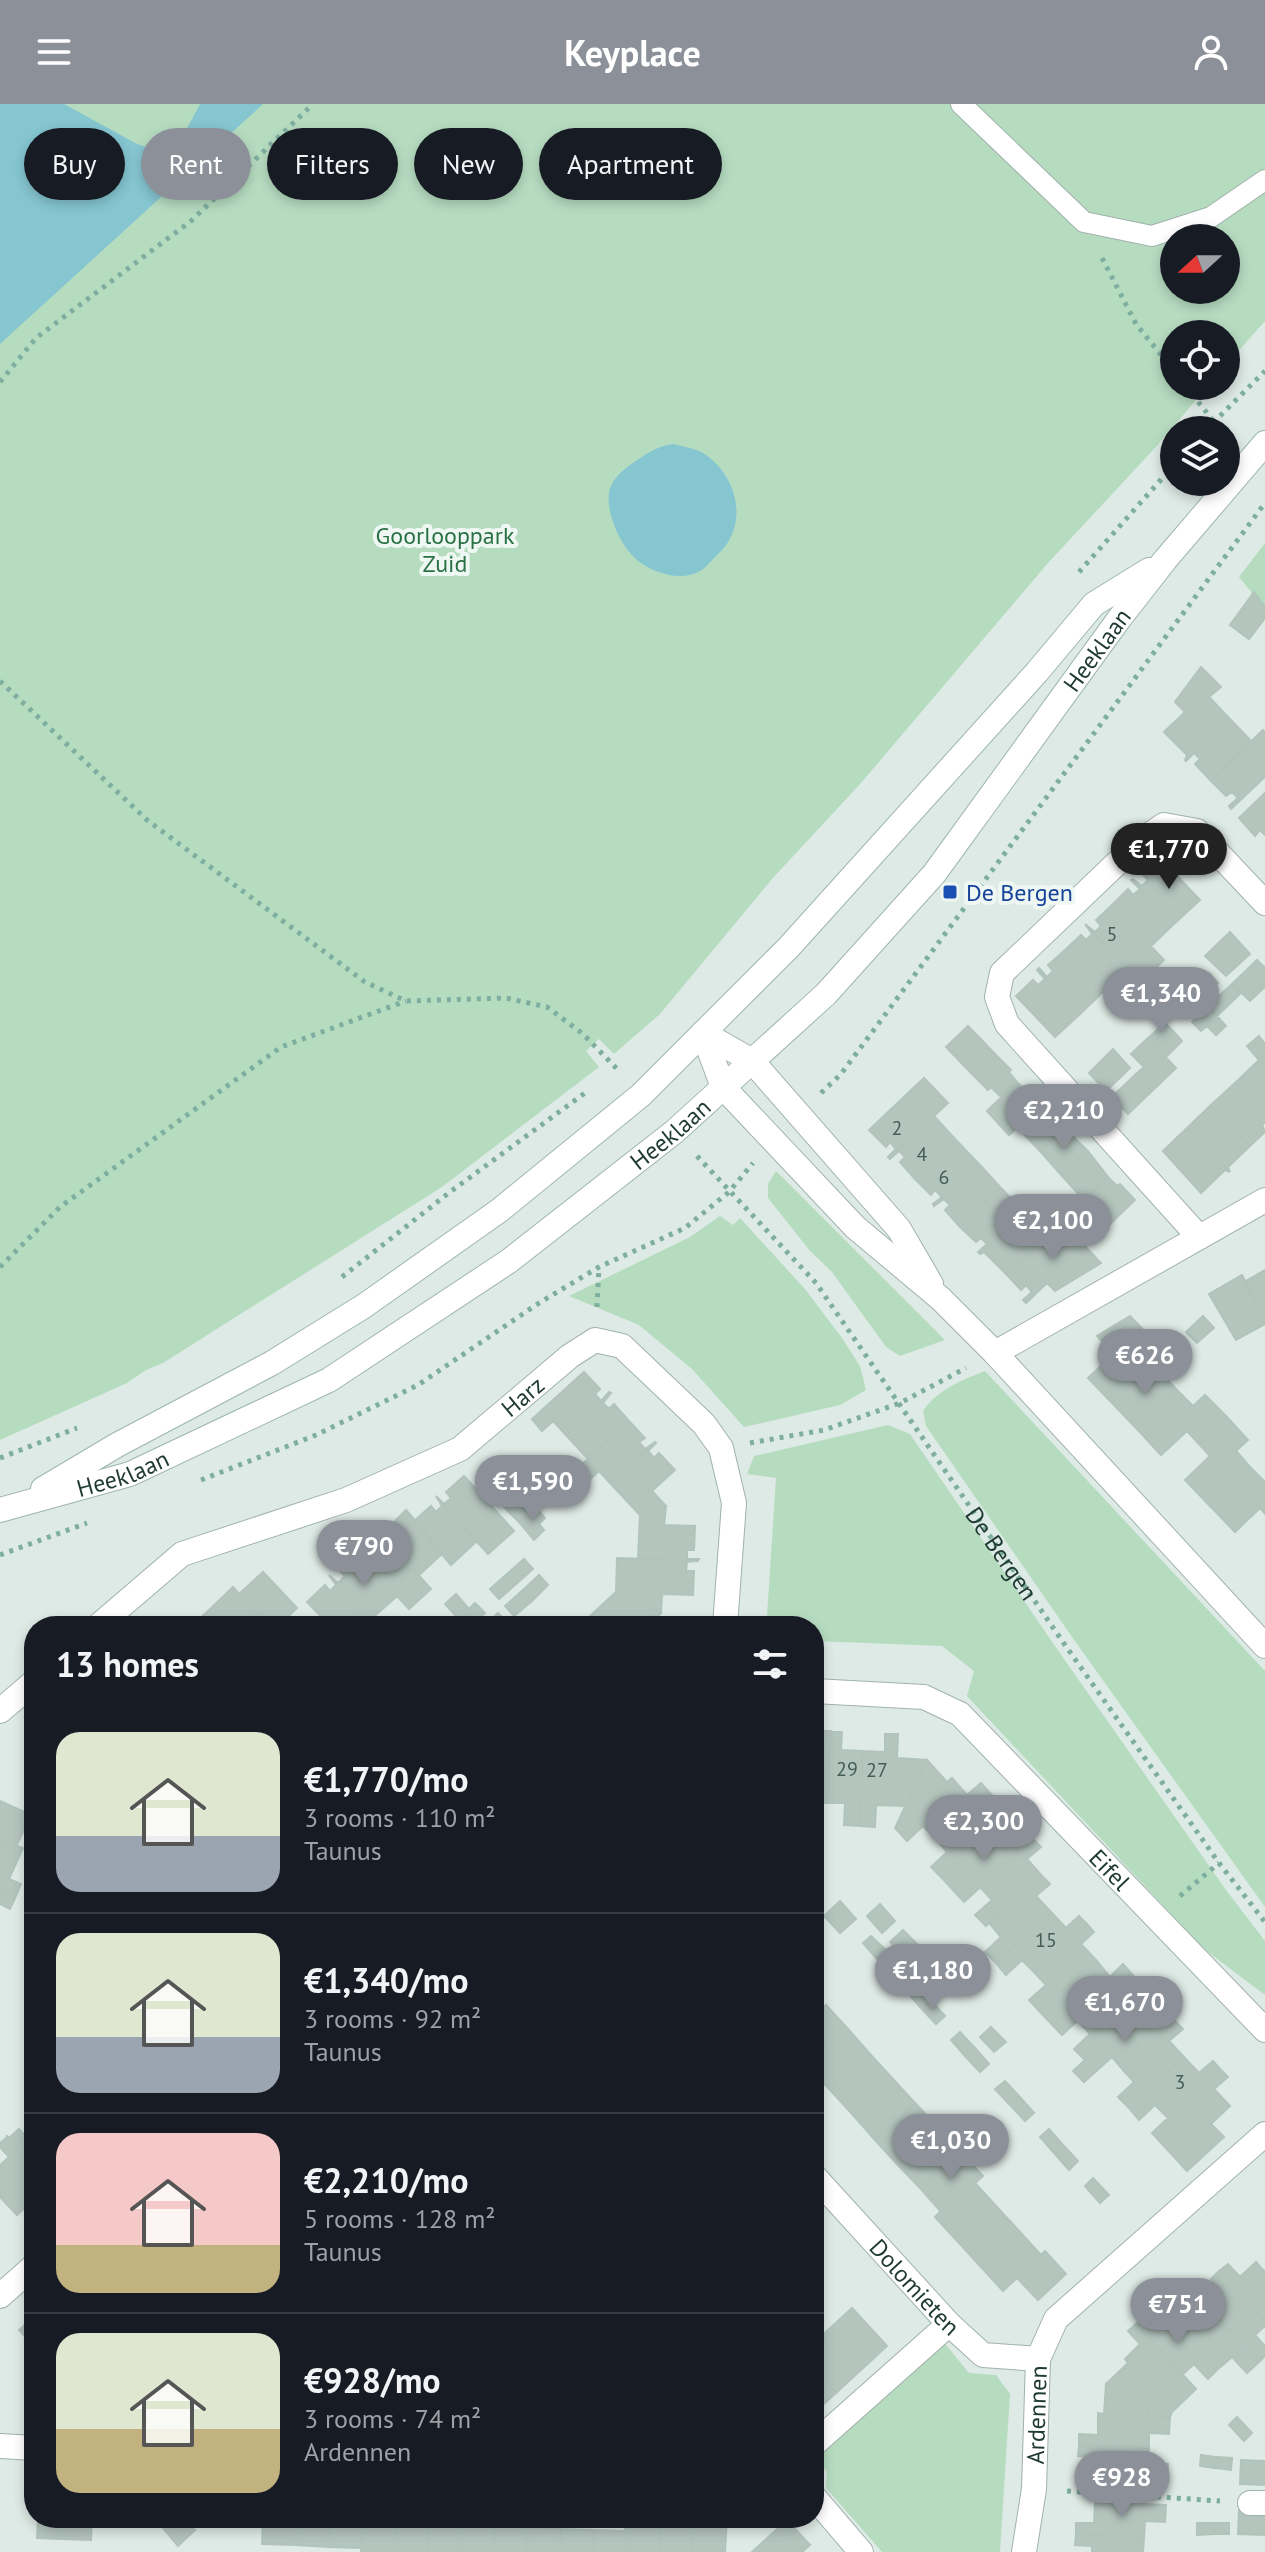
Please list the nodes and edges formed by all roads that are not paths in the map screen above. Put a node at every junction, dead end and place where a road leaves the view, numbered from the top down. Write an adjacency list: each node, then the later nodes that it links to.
1 (961, 104): 2 (lane)
2 (1265, 180)
3 (1265, 443): 4 (street, Heeklaan)
4 (1165, 560): 6 (street, Heeklaan); 7 (street, Heeklaan)
5 (1265, 903): 10 (street)
6 (703, 1033): 7 (street); 8 (street); 13 (street, Heeklaan)
7 (752, 1061): 8 (street, Heeklaan); 11 (street)
8 (723, 1087): 11 (street); 13 (street, Heeklaan)
9 (1265, 1200): 10 (street)
10 (1199, 1237): 12 (street)
11 (941, 1299): 12 (street)
12 (995, 1353): 16 (street)
13 (8, 1507)
14 (110, 1616): 15 (street, Harz)
15 (726, 1616)
16 (1265, 1646)
17 (24, 1691): 19 (street)
18 (824, 1692): 20 (street, Eifel)
19 (0, 1711)
20 (1265, 2030)
21 (1265, 2134): 26 (street, Ardennen)
22 (824, 2187): 25 (street, Dolomieten)
23 (24, 2275): 24 (street)
24 (0, 2296)
25 (949, 2324): 26 (street, Dolomieten); 27 (street)
26 (1038, 2359): 32 (street, Ardennen)
27 (824, 2435)
28 (0, 2446): 29 (street)
29 (24, 2447)
30 (824, 2509): 31 (street)
31 (861, 2552)
32 (1024, 2552)

